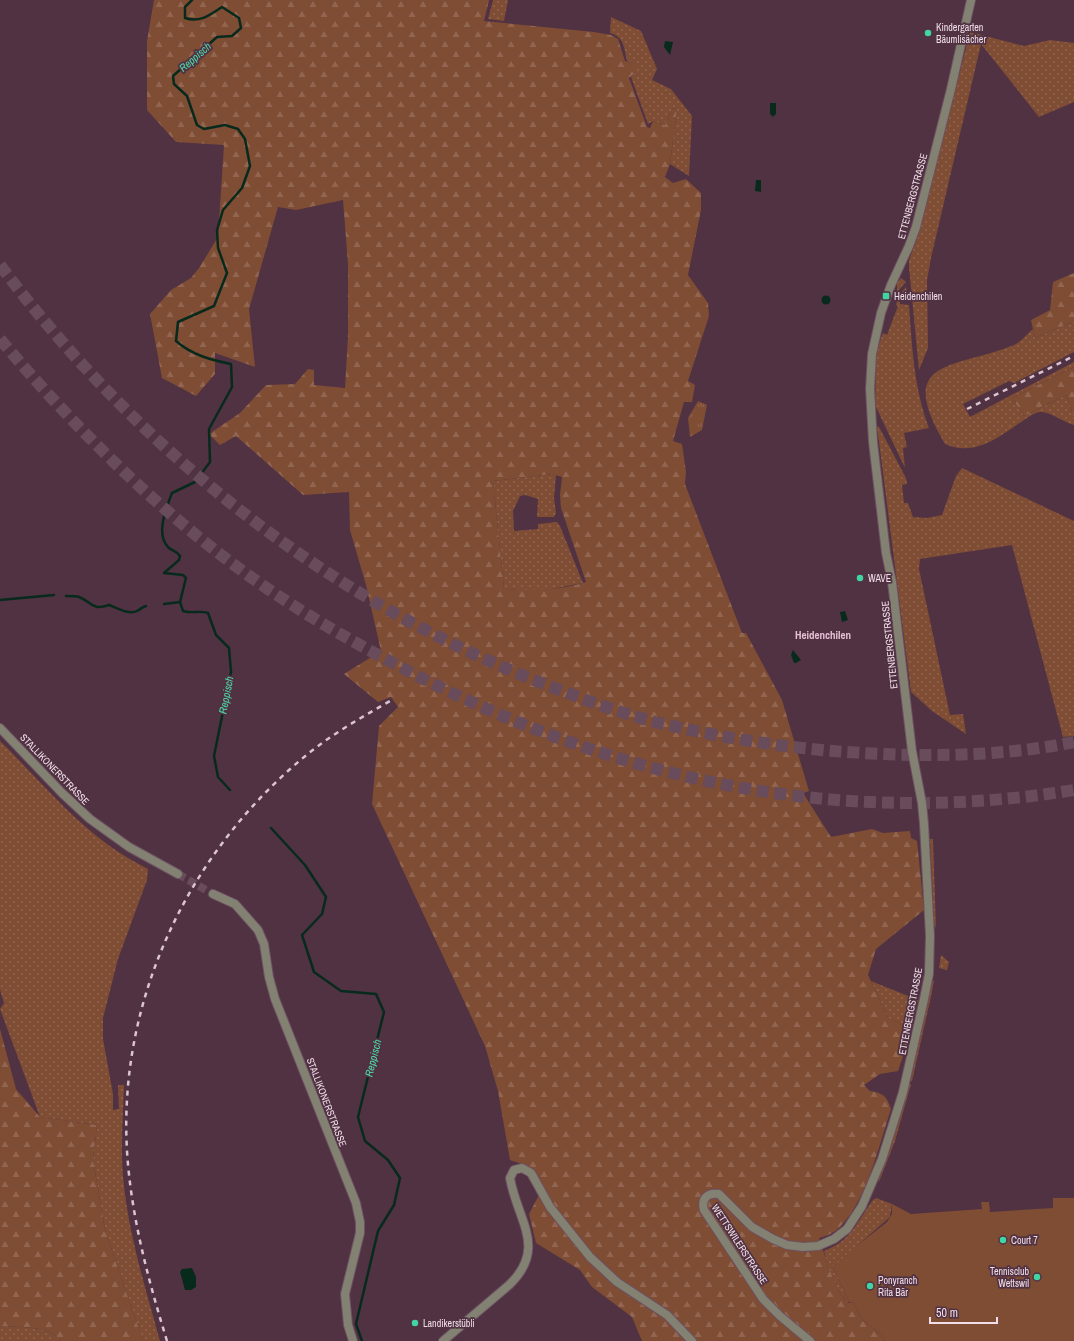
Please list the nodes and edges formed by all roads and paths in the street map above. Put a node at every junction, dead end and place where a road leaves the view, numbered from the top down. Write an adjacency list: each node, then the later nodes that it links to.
1 (971, 0): 5 (street, ETTENBERGSTRASSE)
2 (0, 728): 3 (street, STALLIKONERSTRASSE)
3 (178, 874)
4 (213, 894): 6 (street, STALLIKONERSTRASSE)
5 (818, 1246): 9 (street, WETTSWILERSTRASSE)
6 (353, 1341)
7 (443, 1341): 8 (street)
8 (692, 1341)
9 (810, 1341)

